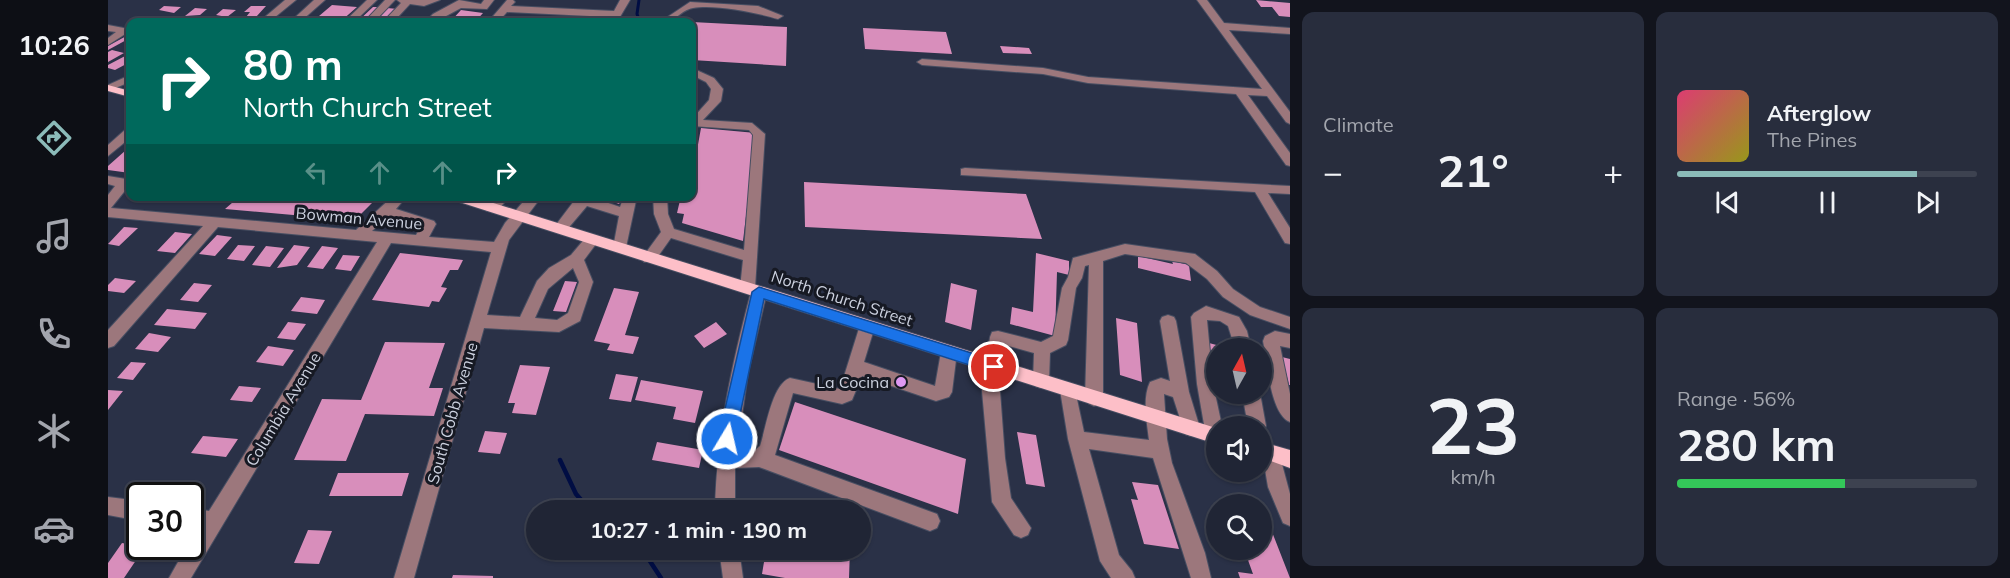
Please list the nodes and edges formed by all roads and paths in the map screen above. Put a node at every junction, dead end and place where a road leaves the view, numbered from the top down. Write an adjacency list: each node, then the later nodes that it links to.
1 (291, 0): 14 (street)
2 (320, 0): 15 (street)
3 (372, 0): 16 (street)
4 (390, 0): 17 (street)
5 (404, 0): 11 (street); 18 (street)
6 (435, 0): 11 (street)
7 (489, 0): 10 (street)
8 (625, 0): 23 (street)
9 (1202, 0): 25 (street)
10 (462, 2): 20 (street)
11 (424, 3): 19 (street)
12 (508, 4): 21 (street); 22 (street)
13 (778, 16): 24 (street)
14 (269, 18)
15 (300, 18)
16 (353, 18)
17 (373, 18)
18 (392, 18)
19 (432, 18)
20 (435, 18)
21 (496, 18)
22 (600, 18): 23 (street)
23 (614, 18)
24 (671, 18)
25 (1221, 26): 27 (street); 37 (street)
26 (108, 27): 30 (street)
27 (1275, 30): 28 (street); 29 (street)
28 (1290, 31)
29 (1290, 36)
30 (108, 42)
31 (922, 62): 35 (street)
32 (696, 73): 38 (street)
33 (126, 80): 34 (street)
34 (109, 88): 36 (main road)
35 (1240, 91): 37 (street); 41 (street)
36 (126, 93)
37 (1270, 93): 39 (street)
38 (696, 120)
39 (1290, 120)
40 (696, 122): 70 (street)
41 (1290, 162)
42 (965, 172): 44 (street)
43 (108, 180): 54 (street)
44 (1259, 189): 45 (street); 65 (street)
45 (1290, 190)
46 (396, 201): 57 (street)
47 (470, 201): 55 (main road, North Church Street)
48 (499, 201): 55 (street)
49 (531, 201): 59 (street, South Cobb Avenue)
50 (578, 201): 61 (street)
51 (585, 201): 56 (street)
52 (629, 201): 56 (street)
53 (660, 201): 62 (street)
54 (108, 204)
55 (492, 208): 59 (main road, North Church Street)
56 (625, 210): 69 (street)
57 (386, 211): 63 (street); 67 (street)
58 (108, 212): 60 (street, Bowman Avenue)
59 (517, 216): 61 (main road, North Church Street); 68 (street, South Cobb Avenue)
60 (214, 222): 63 (street, Bowman Avenue); 81 (street)
61 (560, 229): 66 (main road, North Church Street)
62 (668, 232): 70 (street); 71 (street)
63 (358, 237): 64 (street, Bowman Avenue)
64 (386, 239): 67 (street, Bowman Avenue); 109 (street, Columbia Avenue)
65 (1290, 239)
66 (592, 240): 69 (main road, North Church Street); 73 (street)
67 (419, 242): 68 (street, Bowman Avenue)
68 (499, 248): 75 (street, South Cobb Avenue)
69 (620, 248): 71 (main road, North Church Street)
70 (752, 257): 74 (street)
71 (650, 258): 74 (main road, North Church Street)
72 (1096, 258): 78 (street); 83 (street); 91 (street)
73 (576, 259): 77 (street); 77 (street)
74 (753, 290): 79 (main road, North Church Street); 99 (street)
75 (479, 321): 77 (street); 113 (street, South Cobb Avenue)
76 (1168, 321): 89 (street)
77 (525, 323)
78 (1290, 323)
79 (867, 326): 84 (main road, North Church Street); 85 (street)
80 (1241, 338): 90 (street)
81 (108, 341)
82 (1290, 341): 92 (street)
83 (1042, 349): 86 (street); 87 (street)
84 (949, 352): 85 (street); 86 (main road, North Church Street)
85 (857, 367): 100 (street)
86 (994, 367): 87 (main road, North Church Street); 110 (street)
87 (1041, 381): 88 (main road, North Church Street)
88 (1068, 390): 91 (main road, North Church Street); 96 (street)
89 (1180, 392): 93 (street); 94 (street)
90 (1206, 393)
91 (1094, 398): 93 (main road, North Church Street)
92 (1290, 414)
93 (1153, 416): 94 (main road, North Church Street); 97 (street)
94 (1191, 428): 95 (main road, North Church Street)
95 (1206, 433)
96 (1077, 439): 97 (street); 115 (street)
97 (1158, 450): 116 (street)
98 (1272, 453): 101 (main road)
99 (725, 458): 100 (street); 103 (street)
100 (762, 459): 108 (street)
101 (1290, 459)
102 (1272, 473): 106 (street)
103 (725, 500)
104 (108, 506): 105 (street)
105 (126, 509)
106 (1290, 516)
107 (204, 520): 109 (street)
108 (930, 521)
109 (214, 522): 112 (street, Columbia Avenue)
110 (1021, 528)
111 (731, 560): 114 (street)
112 (179, 578)
113 (404, 578)
114 (733, 578)
115 (1125, 578)
116 (1201, 578)

